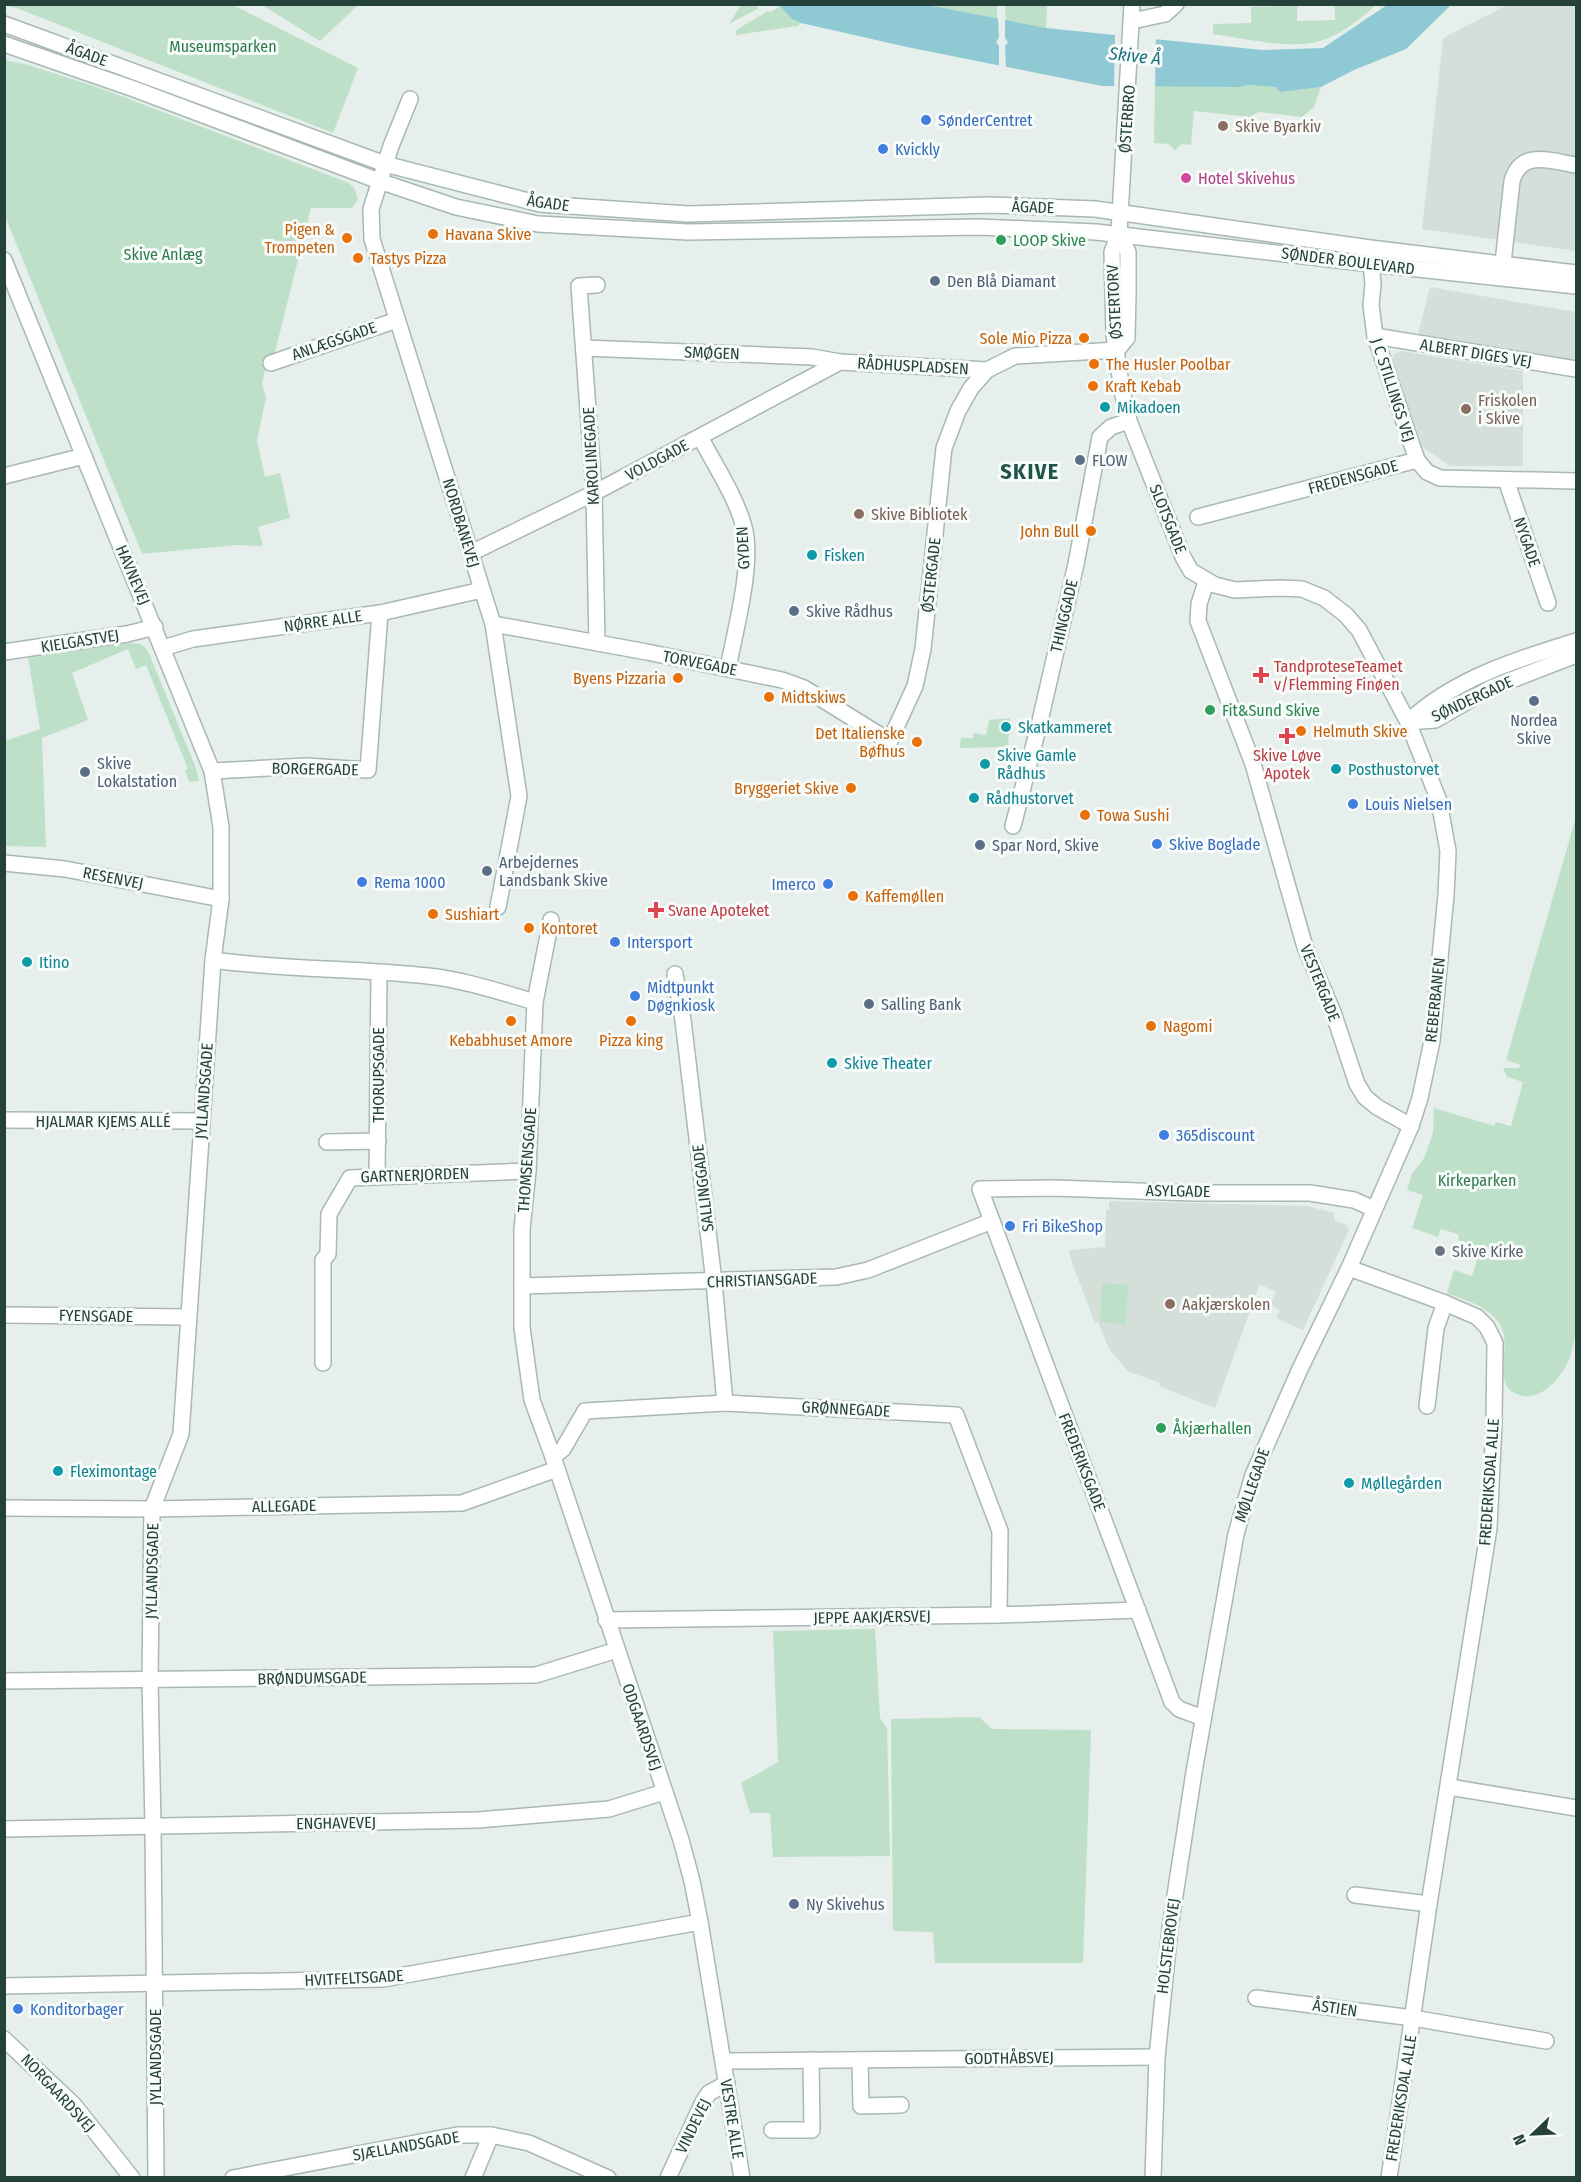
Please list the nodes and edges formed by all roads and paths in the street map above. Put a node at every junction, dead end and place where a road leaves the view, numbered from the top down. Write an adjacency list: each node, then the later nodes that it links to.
1 (1132, 4): 3 (street, ØSTERBRO)
2 (1176, 4): 3 (street)
3 (1132, 21): 10 (street, ØSTERBRO)
4 (4, 24): 7 (street, ÅGADE)
5 (4, 44): 9 (street, ÅGADE)
6 (410, 99): 7 (street, NORDBANEVEJ)
7 (385, 164): 9 (street, NORDBANEVEJ); 10 (street, ÅGADE)
8 (1576, 165): 15 (street)
9 (379, 181): 11 (street, ÅGADE); 19 (street, NORDBANEVEJ)
10 (1121, 212): 11 (street, ØSTERBRO); 12 (street, SØNDER BOULEVARD)
11 (1119, 233): 14 (street, SØNDER BOULEVARD); 22 (street, ØSTERTORV)
12 (1370, 248): 14 (street, J C STILLINGS VEJ); 15 (street, SØNDER BOULEVARD)
13 (5, 260): 29 (street, HAVNEVEJ)
14 (1371, 264): 15 (street, SØNDER BOULEVARD); 20 (street, J C STILLINGS VEJ)
15 (1503, 270): 16 (street, SØNDER BOULEVARD); 18 (street, SØNDER BOULEVARD)
16 (1576, 273)
17 (597, 285): 21 (street, KAROLINEGADE)
18 (1576, 286)
19 (397, 320): 24 (street, ANLÆGSGADE); 36 (street, NORDBANEVEJ)
20 (1374, 336): 25 (street, ALBERT DIGES VEJ); 30 (street, J C STILLINGS VEJ)
21 (584, 348): 23 (street, SMØGEN); 34 (street, KAROLINEGADE)
22 (1117, 350): 26 (street, ØSTERGADE); 27 (street, ØSTERTORV)
23 (840, 362): 26 (street, RÅDHUSPLADSEN); 28 (street, VOLDGADE)
24 (271, 363)
25 (1576, 369)
26 (987, 370): 50 (street, ØSTERGADE)
27 (1129, 421): 37 (street, SLOTSGADE); 52 (street, THINGGADE)
28 (700, 437): 34 (street, VOLDGADE); 48 (street, GYDEN)
29 (84, 456): 31 (street); 42 (street, HAVNEVEJ)
30 (1417, 460): 32 (street, FREDENSGADE); 35 (street, FREDENSGADE)
31 (4, 476)
32 (1506, 480): 33 (street, FREDENSGADE); 39 (street, NYGADE)
33 (1576, 481)
34 (594, 494): 36 (street, VOLDGADE); 44 (street, KAROLINEGADE)
35 (1198, 517)
36 (471, 553): 38 (street, NORDBANEVEJ)
37 (1206, 582): 49 (street, REBERBANEN); 63 (street, VESTERGADE)
38 (482, 590): 40 (street, NØRRE ALLE); 41 (street, NORDBANEVEJ)
39 (1548, 603)
40 (380, 613): 45 (street, NØRRE ALLE); 51 (street, BORGERGADE)
41 (493, 624): 44 (street, TORVEGADE); 55 (street, NORDBANEVEJ)
42 (155, 627): 45 (street, HAVNEVEJ); 46 (street, KIELGASTVEJ)
43 (1576, 641): 49 (street, SØNDERGADE)
44 (597, 643): 48 (street, TORVEGADE)
45 (163, 648): 51 (street, HAVNEVEJ)
46 (4, 652)
47 (1576, 655): 49 (street, SØNDERGADE)
48 (728, 668): 50 (street, TORVEGADE)
49 (1408, 722): 63 (street, REBERBANEN)
50 (888, 746)
51 (212, 771): 54 (street, HAVNEVEJ)
52 (1012, 826)
53 (4, 863): 54 (street, RESENVEJ)
54 (221, 899): 57 (street, JYLLANDSGADE)
55 (498, 907)
56 (551, 920): 60 (street, THOMSENSGADE)
57 (213, 960): 58 (street); 62 (street, JYLLANDSGADE)
58 (379, 973): 60 (street); 64 (street, THORUPSGADE)
59 (675, 974): 72 (street, SALLINGGADE)
60 (535, 1002): 66 (street, THOMSENSGADE)
61 (4, 1120): 62 (street, HJALMAR KJEMS ALLÉ)
62 (202, 1121): 76 (street, JYLLANDSGADE)
63 (1411, 1126): 69 (street, REBERBANEN)
64 (378, 1141): 65 (street); 67 (street, THORUPSGADE)
65 (327, 1142)
66 (528, 1171): 67 (street, GARTNERJORDEN); 73 (street, THOMSENSGADE)
67 (377, 1177): 77 (street, GARTNERJORDEN)
68 (980, 1189): 69 (street, ASYLGADE); 70 (street, FREDERIKSGADE)
69 (1374, 1209): 71 (street, REBERBANEN)
70 (992, 1221): 72 (street, CHRISTIANSGADE); 84 (street, FREDERIKSGADE)
71 (1349, 1268): 74 (street, FREDERIKSDAL ALLE); 90 (street, MØLLEGADE)
72 (714, 1282): 73 (street, CHRISTIANSGADE); 79 (street, SALLINGGADE)
73 (522, 1286): 78 (street, THOMSENSGADE)
74 (1445, 1303): 80 (street); 91 (street, FREDERIKSDAL ALLE)
75 (4, 1315): 76 (street, FYENSGADE)
76 (188, 1317): 83 (street, JYLLANDSGADE)
77 (323, 1363)
78 (532, 1400): 81 (street, ODGAARDSVEJ)
79 (725, 1403): 81 (street, GRØNNEGADE); 85 (street, GRØNNEGADE)
80 (1427, 1406)
81 (555, 1463): 83 (street, ALLEGADE); 86 (street, ODGAARDSVEJ)
82 (4, 1508): 83 (street, ALLEGADE)
83 (152, 1509): 88 (street, JYLLANDSGADE)
84 (1138, 1610): 85 (street, JEPPE AAKJÆRSVEJ); 90 (street, FREDERIKSGADE)
85 (999, 1615): 86 (street, JEPPE AAKJÆRSVEJ)
86 (606, 1620): 87 (street, ODGAARDSVEJ)
87 (617, 1650): 88 (street, BRØNDUMSGADE); 92 (street, ODGAARDSVEJ)
88 (150, 1680): 89 (street, BRØNDUMSGADE); 94 (street, JYLLANDSGADE)
89 (4, 1681)
90 (1203, 1718): 105 (street, HOLSTEBROVEJ)
91 (1449, 1787): 93 (street); 97 (street, FREDERIKSDAL ALLE)
92 (664, 1792): 94 (street, ENGHAVEVEJ); 98 (street, ODGAARDSVEJ)
93 (1576, 1808)
94 (153, 1826): 95 (street, ENGHAVEVEJ); 99 (street, JYLLANDSGADE)
95 (4, 1829)
96 (1355, 1895): 97 (street)
97 (1429, 1904): 102 (street, FREDERIKSDAL ALLE)
98 (700, 1922): 99 (street, HVITFELTSGADE); 108 (street, ODGAARDSVEJ)
99 (154, 1984): 100 (street, HVITFELTSGADE); 114 (street, JYLLANDSGADE)
100 (4, 1986)
101 (1256, 1998): 102 (street, ÅSTIEN)
102 (1413, 2019): 104 (street, FREDERIKSDAL ALLE); 121 (street, FREDERIKSDAL ALLE)
103 (4, 2039): 113 (street, NORGAARDSVEJ)
104 (1546, 2041)
105 (1156, 2057): 107 (street, GODTHÅBSVEJ); 120 (street, HOLSTEBROVEJ)
106 (811, 2060): 107 (street, GODTHÅBSVEJ); 108 (street, GODTHÅBSVEJ); 111 (street)
107 (860, 2060): 110 (street)
108 (724, 2061): 109 (street, VESTRE ALLE)
109 (727, 2083): 118 (street, VINDEVEJ); 119 (street, VESTRE ALLE)
110 (901, 2105)
111 (772, 2130)
112 (491, 2135): 115 (street, SJÆLLANDSGADE); 116 (street); 117 (street, SJÆLLANDSGADE)
113 (132, 2178)
114 (156, 2178)
115 (233, 2178)
116 (473, 2178)
117 (608, 2178)
118 (668, 2178)
119 (742, 2178)
120 (1153, 2178)
121 (1389, 2178)

